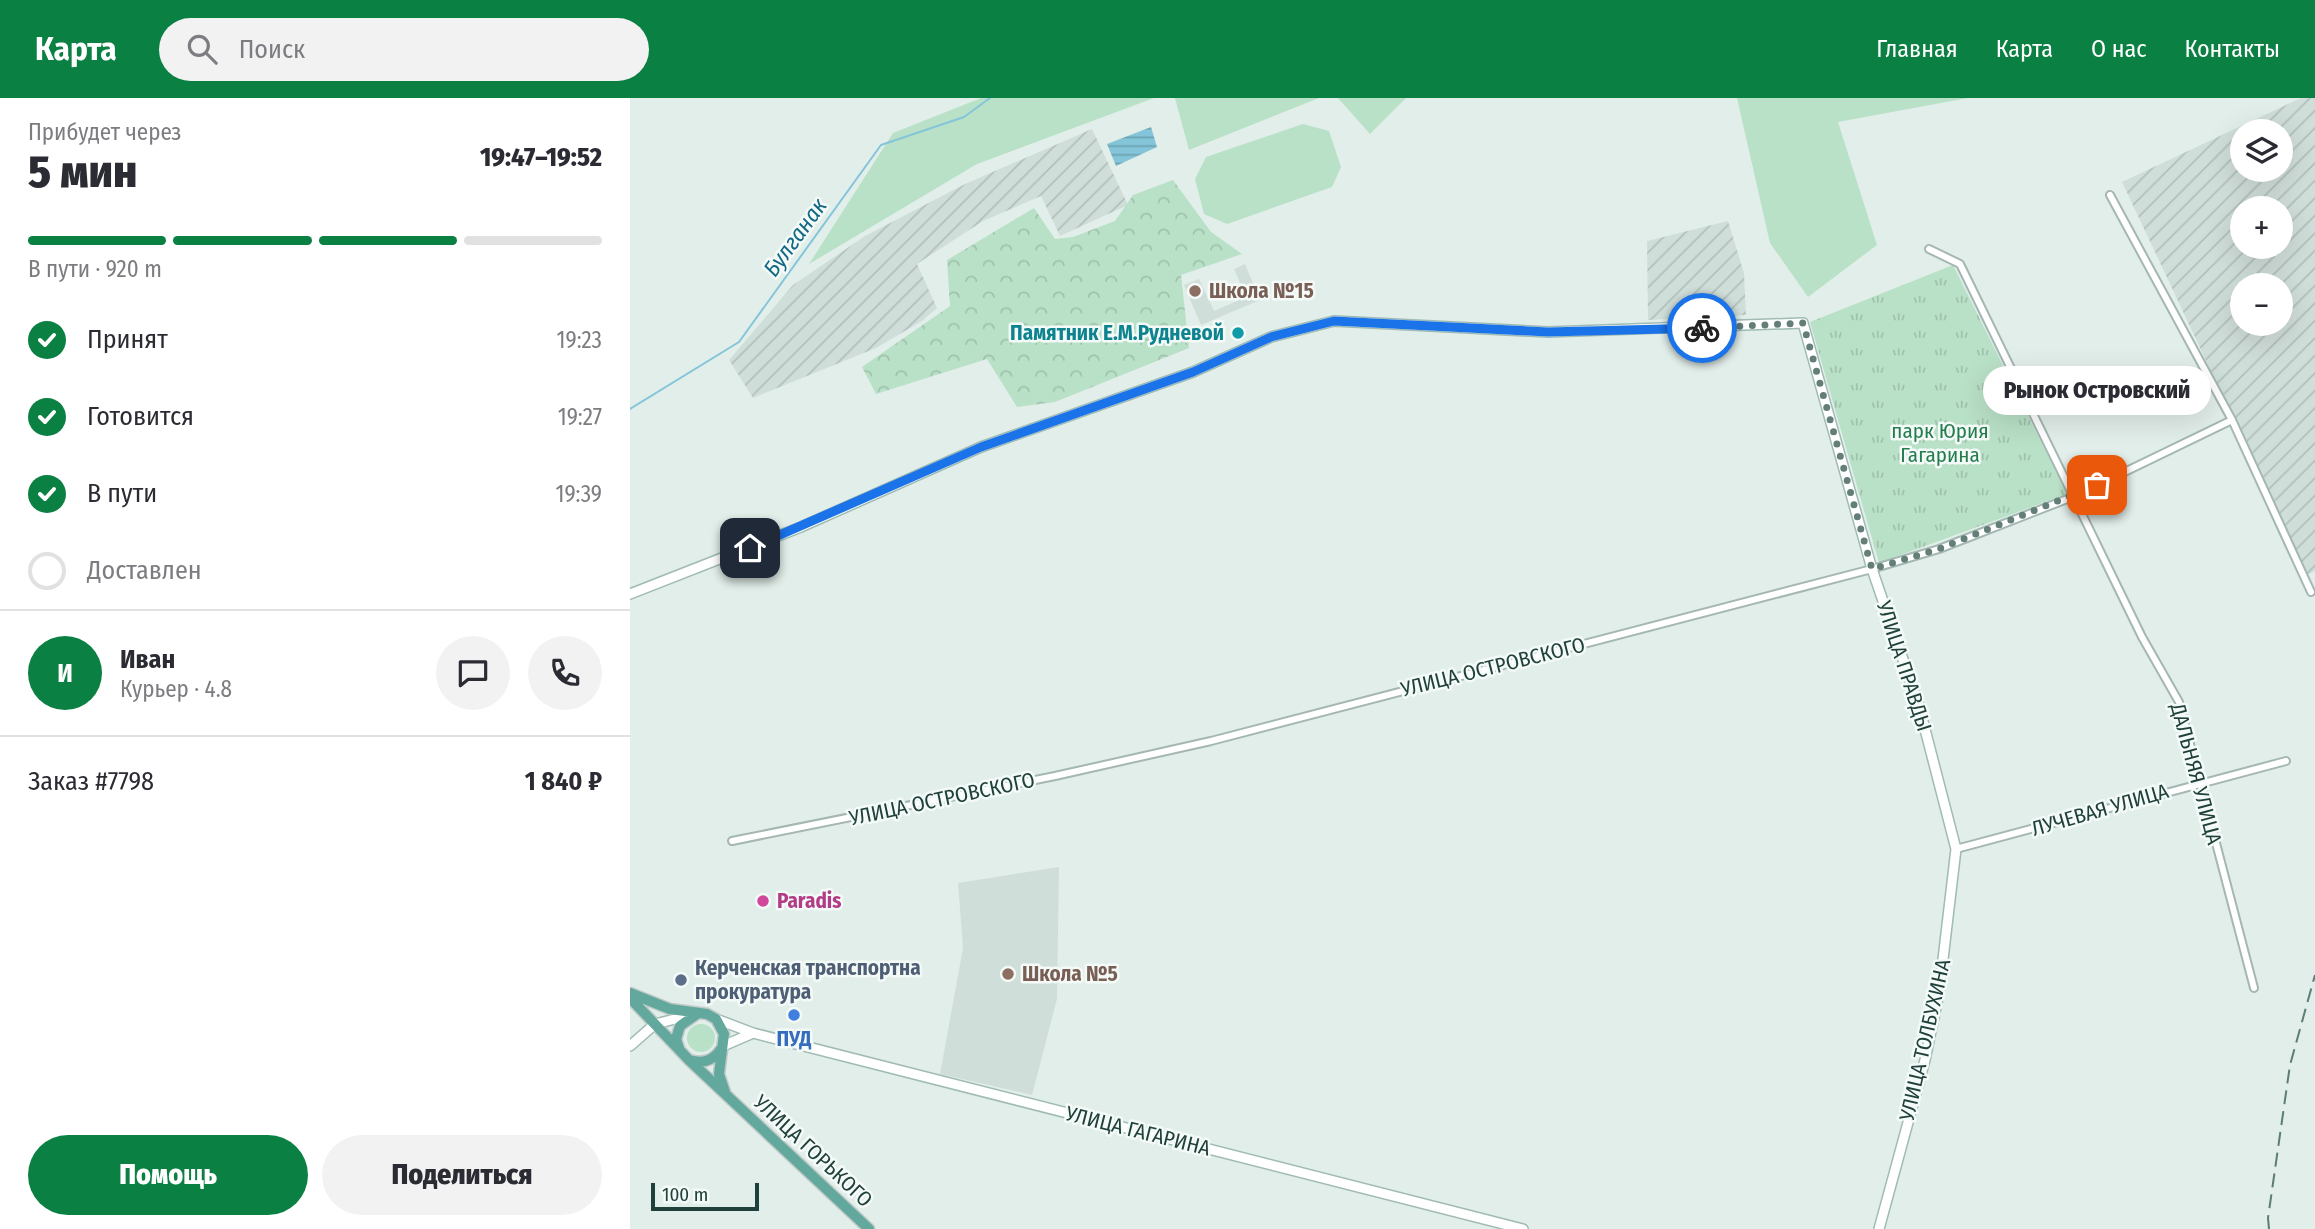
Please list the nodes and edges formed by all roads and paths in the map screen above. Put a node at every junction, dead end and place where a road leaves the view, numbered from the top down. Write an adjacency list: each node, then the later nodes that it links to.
1 (2110, 195): 3 (street)
2 (1929, 249): 4 (street, ДАЛЬНЯЯ УЛИЦА)
3 (2232, 420): 4 (street, УЛИЦА ОСТРОВСКОГО); 6 (street)
4 (2075, 496): 5 (street, УЛИЦА ОСТРОВСКОГО); 9 (street, ДАЛЬНЯЯ УЛИЦА)
5 (1872, 569): 7 (main road, УЛИЦА ПРАВДЫ); 10 (street, УЛИЦА ОСТРОВСКОГО); 11 (main road, УЛИЦА ПРАВДЫ)
6 (2311, 592)
7 (630, 594)
8 (2286, 761): 9 (street, ЛУЧЕВАЯ УЛИЦА)
9 (2201, 782): 11 (street, ЛУЧЕВАЯ УЛИЦА); 12 (street, ДАЛЬНЯЯ УЛИЦА)
10 (732, 841)
11 (1956, 849): 26 (main road, УЛИЦА ТОЛБУХИНА)
12 (2254, 988)
13 (630, 993): 15 (main road)
14 (630, 998): 17 (main road, УЛИЦА ГОРЬКОГО)
15 (698, 1014): 16 (main road); 17 (main road); 21 (main road)
16 (716, 1019): 18 (main road, УЛИЦА ГАГАРИНА); 20 (main road)
17 (655, 1024): 19 (main road); 21 (main road, УЛИЦА ГОРЬКОГО)
18 (753, 1033): 20 (main road); 25 (main road, УЛИЦА ГАГАРИНА)
19 (630, 1046)
20 (723, 1046): 22 (main road); 23 (main road, УЛИЦА ГОРЬКОГО)
21 (680, 1051): 22 (main road, УЛИЦА ГОРЬКОГО)
22 (689, 1060): 23 (main road, УЛИЦА ГОРЬКОГО)
23 (732, 1100): 24 (main road, УЛИЦА ГОРЬКОГО)
24 (869, 1229)
25 (1523, 1229)
26 (1879, 1229)

